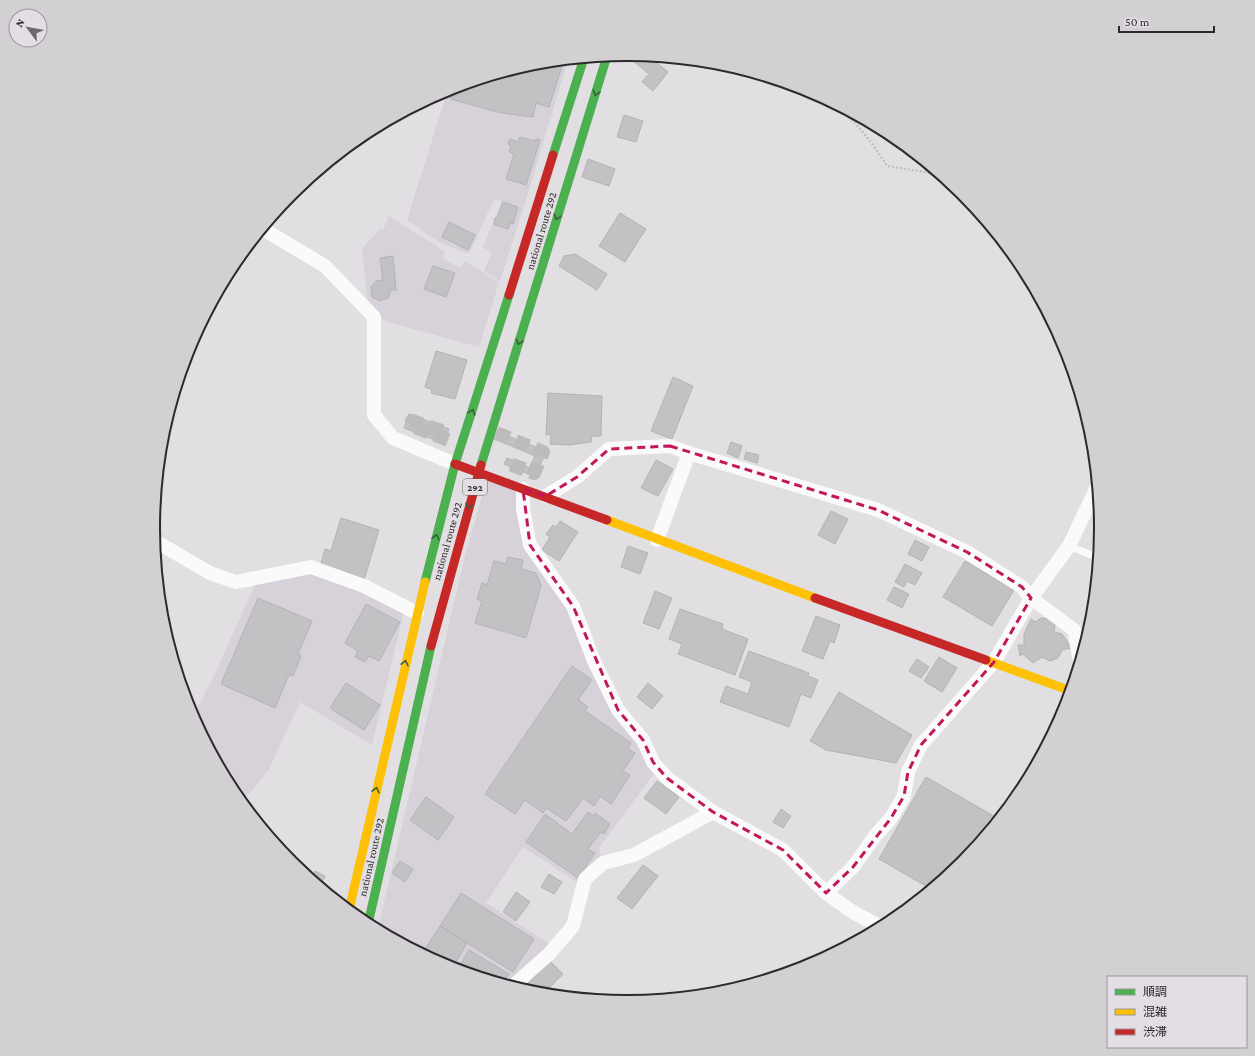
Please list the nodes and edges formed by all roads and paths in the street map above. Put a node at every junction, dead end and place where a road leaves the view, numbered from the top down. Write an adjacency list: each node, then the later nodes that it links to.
1 (606, 62): 8 (main road, national route 292 / 292, one-way to 8)
2 (582, 63): 7 (main road, national route 292 / 292, one-way to 2)
3 (849, 117): 4 (path)
4 (930, 173)
5 (267, 231): 7 (street)
6 (689, 453): 11 (street); 12 (street); 16 (street)
7 (455, 464): 8 (main road); 17 (main road, national route 292 / 292, one-way to 7)
8 (478, 472): 9 (main road); 24 (main road, national route 292 / 292, one-way to 24)
9 (523, 489): 11 (main road); 21 (street)
10 (1094, 493): 14 (street)
11 (546, 496): 12 (main road)
12 (657, 540): 19 (main road)
13 (161, 544): 17 (street)
14 (1069, 546): 15 (lane); 16 (street)
15 (1094, 556)
16 (1031, 598): 18 (street); 19 (street)
17 (417, 614): 23 (main road, national route 292 / 292, one-way to 17)
18 (1078, 652)
19 (994, 662): 20 (main road); 22 (street)
20 (1066, 689)
21 (713, 812): 22 (street); 26 (street)
22 (826, 893): 25 (street)
23 (351, 904)
24 (370, 917)
25 (875, 924)
26 (518, 982)

